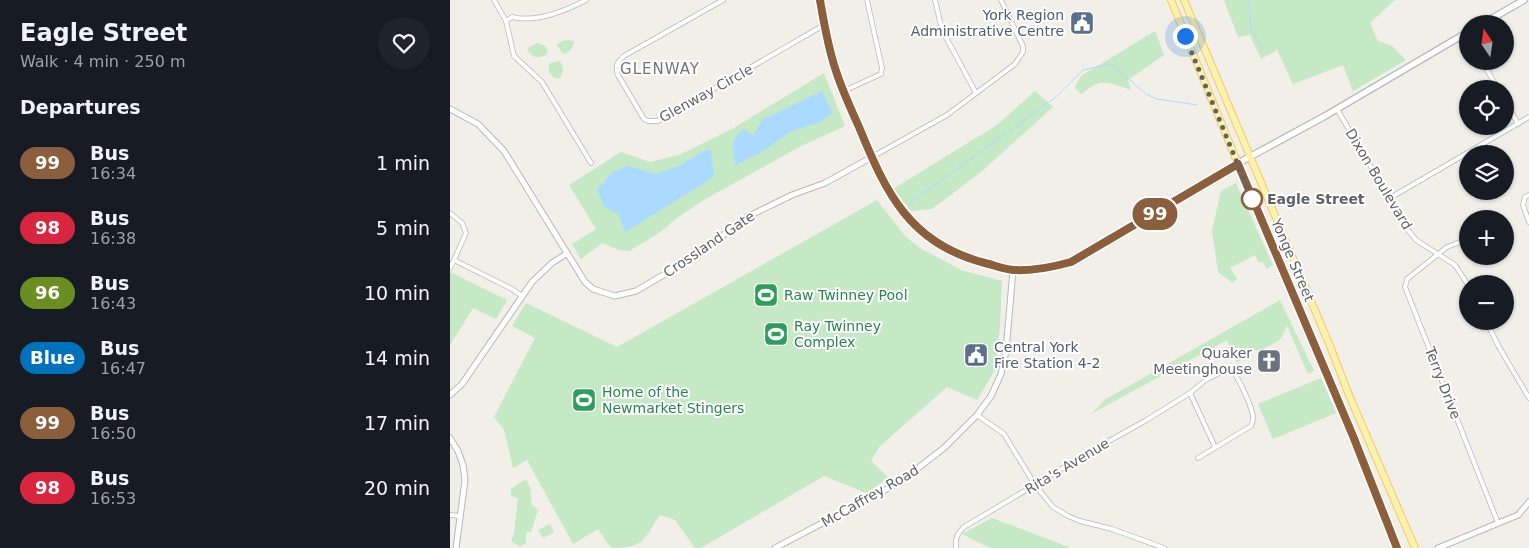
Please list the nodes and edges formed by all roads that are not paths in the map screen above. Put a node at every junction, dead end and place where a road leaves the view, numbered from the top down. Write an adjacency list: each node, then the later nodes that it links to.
1 (494, 0): 12 (street)
2 (586, 0): 12 (street)
3 (723, 0): 13 (street, Glenway Circle)
4 (820, 0): 13 (main road)
5 (866, 0): 15 (street)
6 (935, 0): 16 (street)
7 (1001, 0): 16 (street)
8 (1171, 0): 25 (main road, Yonge Street)
9 (1184, 0): 23 (main road, Yonge Street)
10 (1524, 0): 11 (main road)
11 (1498, 15)
12 (506, 21): 24 (street)
13 (824, 25): 15 (main road)
14 (1459, 39): 18 (main road)
15 (844, 91): 22 (main road)
16 (976, 93): 22 (street)
17 (450, 109): 31 (street, Crossland Gate)
18 (1337, 109): 23 (main road); 27 (street, Dixon Boulevard)
19 (1514, 117): 21 (street)
20 (1529, 118): 21 (street)
21 (1518, 124): 27 (street)
22 (872, 157): 31 (street, Crossland Gate); 36 (main road)
23 (1250, 157): 25 (main road); 57 (main road, Yonge Street)
24 (591, 163)
25 (1238, 164): 35 (main road); 56 (main road, Yonge Street)
26 (1529, 195): 29 (street)
27 (1390, 198): 32 (street, Dixon Boulevard)
28 (450, 213): 33 (street)
29 (1529, 222)
30 (1459, 242): 32 (street, Terry Drive)
31 (566, 254): 38 (street)
32 (1438, 254): 37 (street, Dixon Boulevard); 51 (street, Terry Drive)
33 (454, 260): 34 (street); 38 (street)
34 (450, 268)
35 (1032, 269): 36 (street)
36 (1013, 270): 43 (street, McCaffrey Road)
37 (1462, 275)
38 (522, 296): 41 (street)
39 (1490, 330): 42 (street)
40 (1190, 393): 45 (street); 45 (street, Rita's Avenue); 47 (street, Rita's Avenue)
41 (450, 396)
42 (1529, 398)
43 (977, 415): 47 (street); 53 (street, McCaffrey Road)
44 (450, 438): 50 (street)
45 (1215, 447): 46 (street)
46 (1198, 458)
47 (1035, 485): 54 (street, Rita's Avenue); 55 (street)
48 (1529, 502): 51 (street)
49 (450, 515): 50 (street)
50 (460, 516): 52 (street)
51 (1498, 523): 58 (street)
52 (456, 548)
53 (775, 548)
54 (956, 548)
55 (1164, 548)
56 (1397, 548)
57 (1415, 548)
58 (1438, 548)

